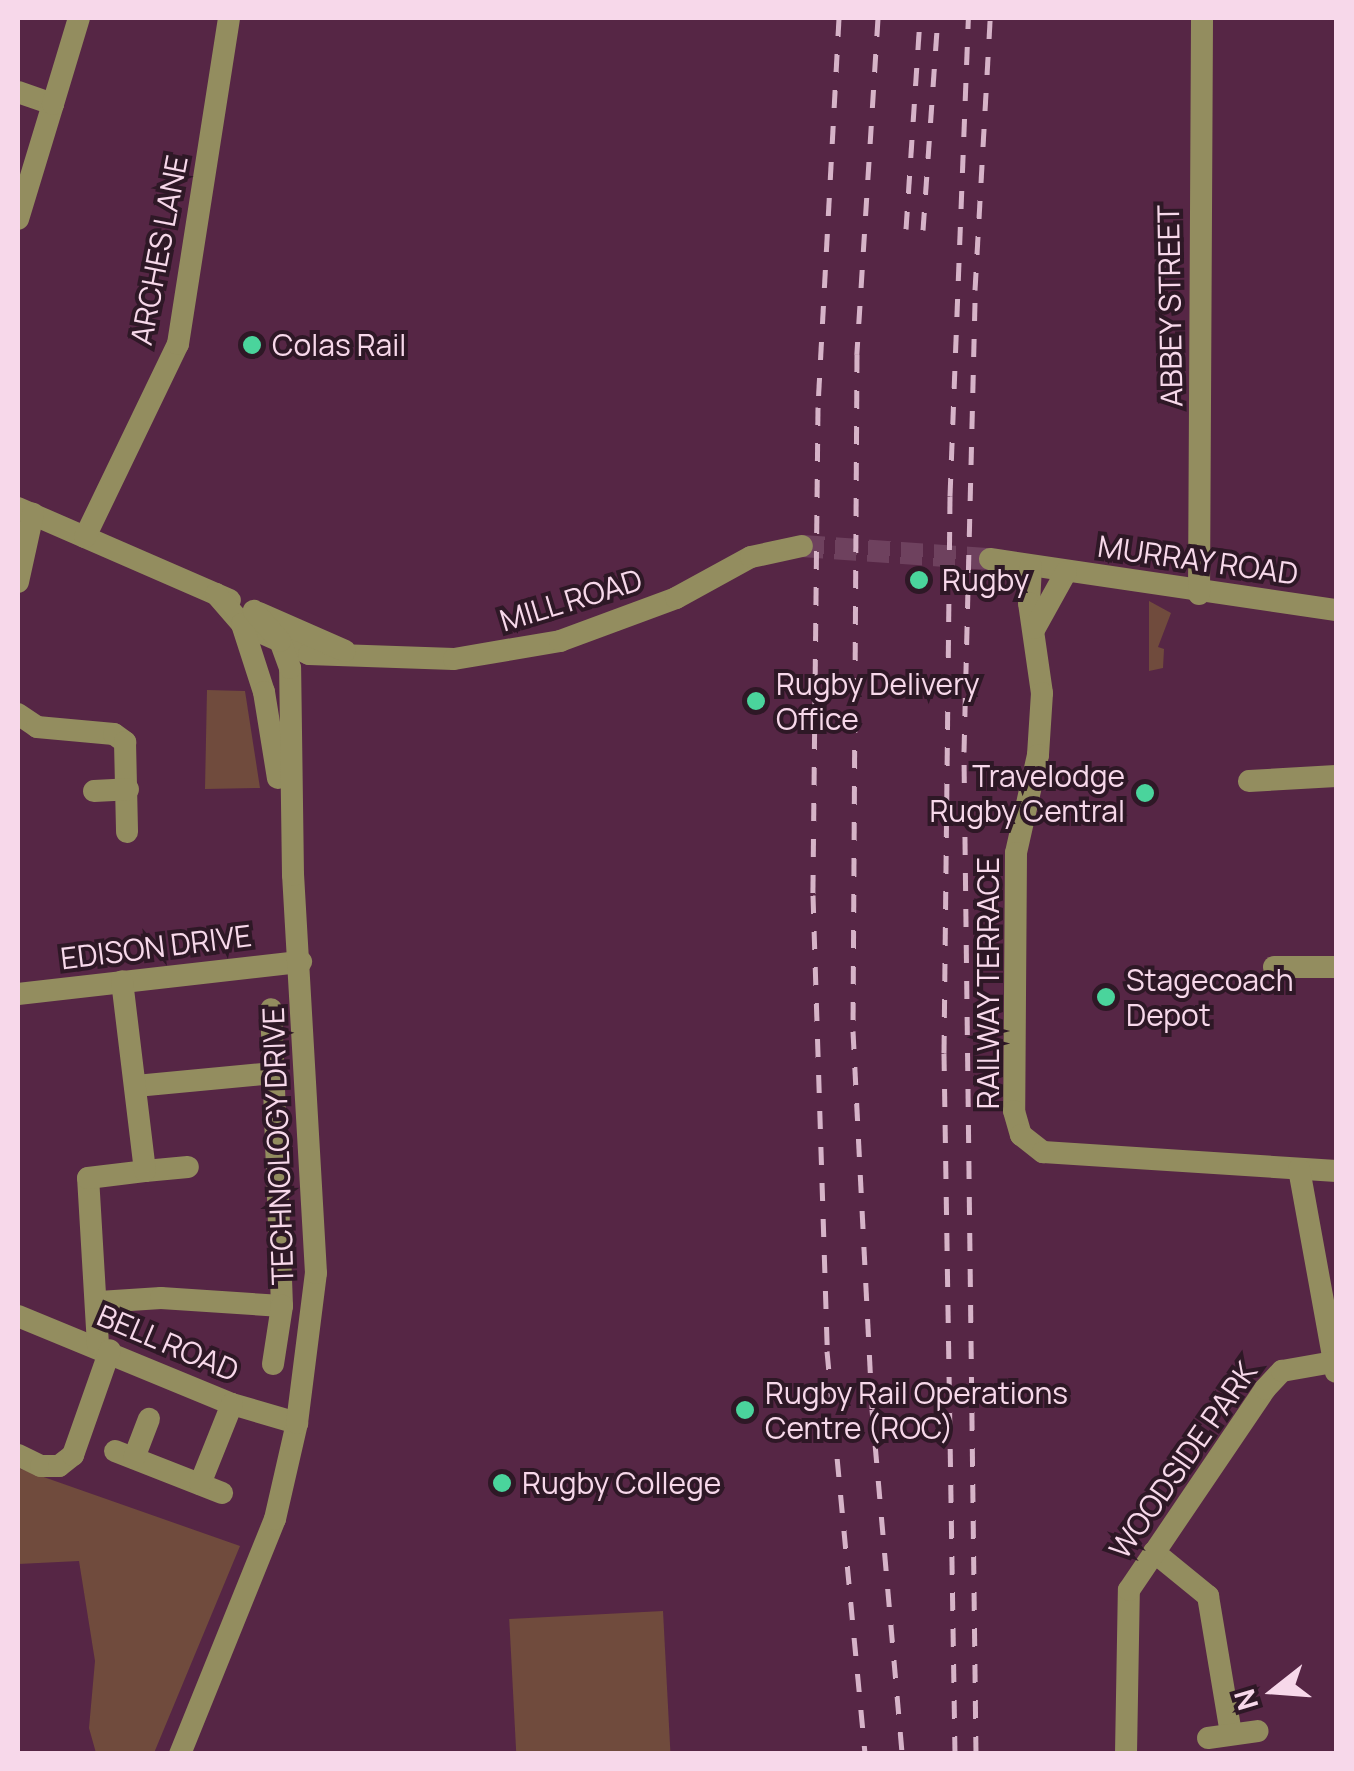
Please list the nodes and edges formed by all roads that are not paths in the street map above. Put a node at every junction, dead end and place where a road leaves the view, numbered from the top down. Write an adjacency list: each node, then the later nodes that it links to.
1 (79, 18): 5 (street)
2 (229, 18): 8 (street, ARCHES LANE)
3 (1202, 18): 13 (street, ABBEY STREET)
4 (18, 92): 5 (street)
5 (53, 104): 6 (street)
6 (18, 219)
7 (26, 511): 8 (street); 11 (street)
8 (85, 536): 15 (street)
9 (802, 546): 18 (street, MILL ROAD)
10 (990, 559): 12 (street)
11 (18, 569)
12 (1049, 569): 13 (street, MURRAY ROAD); 16 (street, RAILWAY TERRACE); 16 (street)
13 (1199, 594): 14 (street, MURRAY ROAD)
14 (1336, 610)
15 (248, 618): 17 (street); 20 (street, TECHNOLOGY DRIVE)
16 (1034, 631): 37 (street, RAILWAY TERRACE)
17 (286, 635): 18 (street); 19 (street); 20 (street)
18 (345, 652): 19 (street)
19 (300, 661): 27 (street, TECHNOLOGY DRIVE)
20 (265, 698): 27 (street, TECHNOLOGY DRIVE)
21 (18, 714): 24 (street)
22 (1336, 776): 23 (street)
23 (1249, 781)
24 (128, 789): 25 (street); 26 (street)
25 (94, 791)
26 (127, 832)
27 (294, 875): 28 (street, TECHNOLOGY DRIVE)
28 (301, 962): 31 (street, EDISON DRIVE); 48 (street, TECHNOLOGY DRIVE)
29 (1274, 967): 30 (street)
30 (1336, 967)
31 (122, 981): 32 (street, EDISON DRIVE); 35 (street)
32 (18, 994)
33 (271, 1009): 34 (street)
34 (274, 1072): 35 (street); 41 (street)
35 (136, 1086): 39 (street)
36 (188, 1167): 39 (street)
37 (1299, 1169): 38 (street, RAILWAY TERRACE); 45 (street)
38 (1336, 1171)
39 (145, 1172): 40 (street)
40 (99, 1302): 41 (street); 43 (street)
41 (282, 1306): 44 (street)
42 (18, 1316): 43 (street, BELL ROAD)
43 (104, 1347): 46 (street, BELL ROAD); 49 (street)
44 (273, 1364)
45 (1335, 1369): 50 (street, WOODSIDE PARK)
46 (232, 1404): 47 (street); 48 (street, BELL ROAD)
47 (148, 1420)
48 (297, 1423): 54 (street, TECHNOLOGY DRIVE)
49 (18, 1455)
50 (1154, 1552): 52 (street); 55 (street, WOODSIDE PARK)
51 (1258, 1731): 52 (street)
52 (1232, 1734): 53 (street)
53 (1208, 1738)
54 (180, 1754)
55 (1126, 1754)

